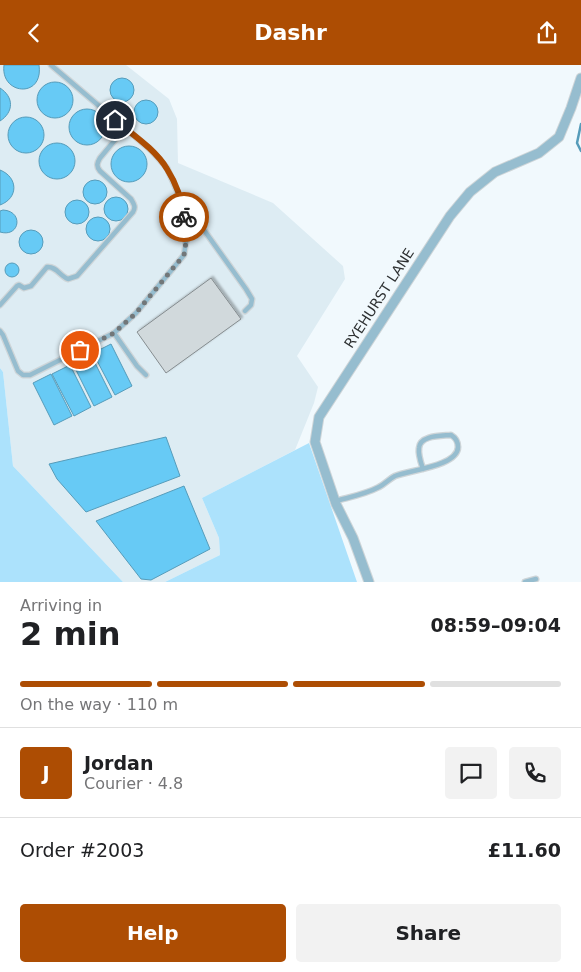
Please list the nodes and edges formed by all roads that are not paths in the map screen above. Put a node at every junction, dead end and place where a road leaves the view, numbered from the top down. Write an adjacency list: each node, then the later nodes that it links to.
1 (51, 65): 3 (lane)
2 (581, 78): 11 (street, RYEHURST LANE)
3 (125, 128): 4 (lane); 5 (lane)
4 (182, 202): 6 (lane); 8 (lane)
5 (0, 305)
6 (245, 311)
7 (0, 331): 8 (lane)
8 (114, 333): 9 (lane)
9 (146, 375)
10 (423, 469): 10 (lane); 11 (lane)
11 (336, 501): 13 (street, RYEHURST LANE)
12 (536, 579): 14 (lane)
13 (369, 582)
14 (525, 582)

